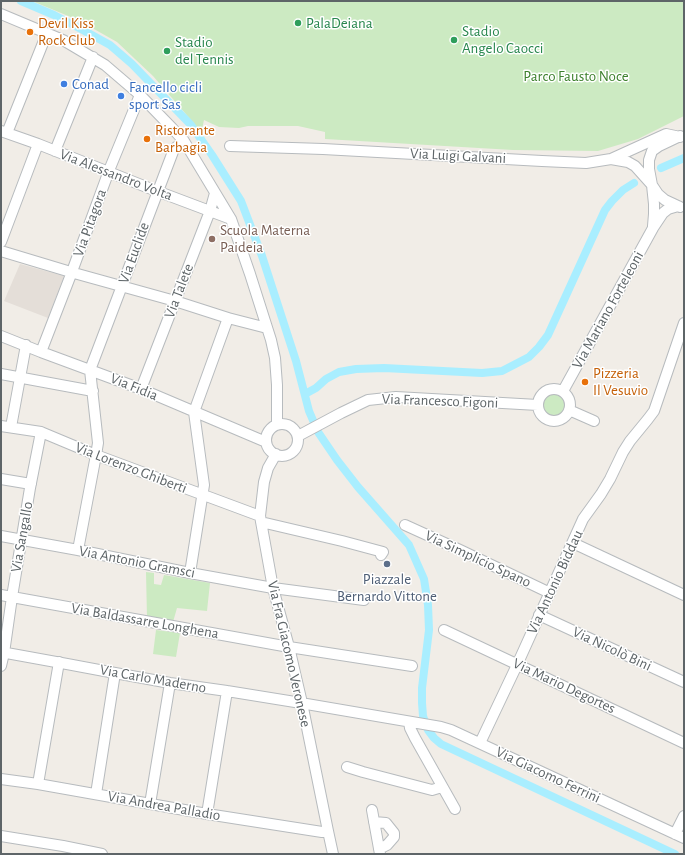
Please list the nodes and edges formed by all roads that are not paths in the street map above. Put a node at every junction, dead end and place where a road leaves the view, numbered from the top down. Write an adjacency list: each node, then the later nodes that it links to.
1 (1, 14): 2 (street)
2 (47, 33): 3 (street); 5 (street)
3 (93, 57): 4 (street); 10 (street)
4 (140, 95): 7 (street); 12 (street, Via Pitagora)
5 (4, 132): 8 (street, Via Alessandro Volta)
6 (682, 136): 11 (street, Via Luigi Galvani); 13 (street, Via Luigi Galvani)
7 (184, 141): 14 (street, Via Euclide); 15 (street)
8 (38, 144): 10 (street, Via Alessandro Volta); 20 (street)
9 (230, 146): 11 (street, Via Luigi Galvani)
10 (55, 151): 12 (street, Via Alessandro Volta)
11 (611, 159): 13 (street)
12 (109, 172): 14 (street, Via Alessandro Volta); 22 (street, Via Pitagora)
13 (652, 185): 16 (street); 19 (street, Via Mariano Forteleoni)
14 (157, 191): 17 (street, Via Alessandro Volta); 23 (street, Via Euclide)
15 (215, 193): 17 (street, Via Talete); 18 (street)
16 (681, 207): 19 (street, Via Mariano Forteleoni)
17 (210, 211): 18 (street, Via Alessandro Volta); 24 (street, Via Talete)
18 (231, 219): 27 (street)
19 (653, 228): 36 (street, Via Mariano Forteleoni)
20 (1, 242)
21 (1, 251): 22 (street)
22 (72, 272): 23 (street); 30 (street, Via Pitagora)
23 (122, 286): 24 (street); 31 (street, Via Euclide)
24 (175, 301): 25 (street); 34 (street, Via Talete)
25 (228, 318): 27 (street); 39 (street)
26 (684, 323): 55 (street, Via Antonio Biddau)
27 (267, 328): 41 (street)
28 (1, 336): 29 (street, Via Fidia)
29 (26, 345): 30 (street, Via Fidia); 33 (street)
30 (40, 352): 31 (street, Via Fidia)
31 (90, 370): 34 (street, Via Fidia); 35 (street)
32 (1, 374): 33 (street)
33 (20, 377): 35 (street); 42 (street)
34 (141, 389): 39 (street, Via Fidia)
35 (93, 391): 47 (street)
36 (562, 391): 37 (street); 38 (street)
37 (538, 405): 38 (street); 44 (street, Via Francesco Figoni)
38 (570, 410): 40 (street)
39 (194, 412): 45 (street, Via Fidia); 50 (street)
40 (594, 421)
41 (277, 425): 44 (street); 45 (street)
42 (6, 426): 43 (street, Via Lorenzo Ghiberti)
43 (41, 432): 47 (street, Via Lorenzo Ghiberti); 49 (street, Via Sangallo)
44 (302, 434): 46 (street)
45 (266, 442): 46 (street)
46 (276, 454): 51 (street, Via Fra Giacomo Veronese)
47 (96, 455): 50 (street, Via Lorenzo Ghiberti); 56 (street)
48 (1, 479): 49 (street)
49 (31, 484): 54 (street, Via Sangallo)
50 (202, 495): 51 (street, Via Lorenzo Ghiberti); 58 (street)
51 (260, 519): 57 (street, Via Lorenzo Ghiberti); 59 (street, Via Fra Giacomo Veronese)
52 (406, 525): 60 (street, Via Simplicio Spano)
53 (1, 536): 54 (street, Via Antonio Gramsci)
54 (22, 540): 56 (street, Via Antonio Gramsci); 63 (street, Via Sangallo)
55 (573, 543): 60 (street, Via Antonio Biddau); 62 (street)
56 (78, 550): 58 (street, Via Antonio Gramsci)
57 (381, 555)
58 (190, 573): 59 (street, Via Antonio Gramsci)
59 (273, 588): 64 (street, Via Antonio Gramsci); 67 (street, Via Fra Giacomo Veronese)
60 (550, 593): 65 (street, Via Antonio Biddau)
61 (1, 595): 63 (street, Via Baldassarre Longhena)
62 (684, 595)
63 (12, 597): 67 (street, Via Baldassarre Longhena); 68 (street, Via Sangallo)
64 (364, 600)
65 (539, 615): 70 (street, Via Antonio Biddau); 74 (street, Via Nicolò Bini)
66 (444, 630): 70 (street, Via Mario Degortes)
67 (288, 647): 72 (street, Via Baldassarre Longhena); 77 (street, Via Fra Giacomo Veronese)
68 (2, 653): 69 (street, Via Carlo Maderno); 71 (street, Via Sangallo)
69 (59, 662): 73 (street, Via Carlo Maderno); 83 (street)
70 (517, 665): 79 (street, Via Antonio Biddau); 80 (street, Via Mario Degortes)
71 (1, 666)
72 (412, 666)
73 (115, 673): 75 (street, Via Carlo Maderno); 85 (street)
74 (684, 682)
75 (170, 683): 76 (street, Via Carlo Maderno); 86 (street)
76 (227, 691): 77 (street, Via Carlo Maderno); 89 (street)
77 (302, 703): 78 (street, Via Carlo Maderno); 92 (street, Via Fra Giacomo Veronese)
78 (412, 723): 79 (street, Via Giacomo Ferrini); 84 (street)
79 (480, 743): 94 (street, Via Giacomo Ferrini)
80 (684, 743)
81 (347, 767): 84 (street)
82 (1, 779): 83 (street, Via Andrea Palladio)
83 (38, 784): 85 (street, Via Andrea Palladio)
84 (442, 787): 87 (street)
85 (96, 794): 86 (street, Via Andrea Palladio)
86 (150, 804): 89 (street, Via Andrea Palladio)
87 (455, 809)
88 (372, 810): 91 (street)
89 (207, 814): 92 (street, Via Andrea Palladio)
90 (684, 816): 94 (street)
91 (374, 822): 96 (street); 96 (street)
92 (328, 831): 98 (street, Via Fra Giacomo Veronese)
93 (1, 836): 95 (street)
94 (680, 836)
95 (63, 850): 97 (street)
96 (380, 851)
97 (102, 854)
98 (333, 854)

